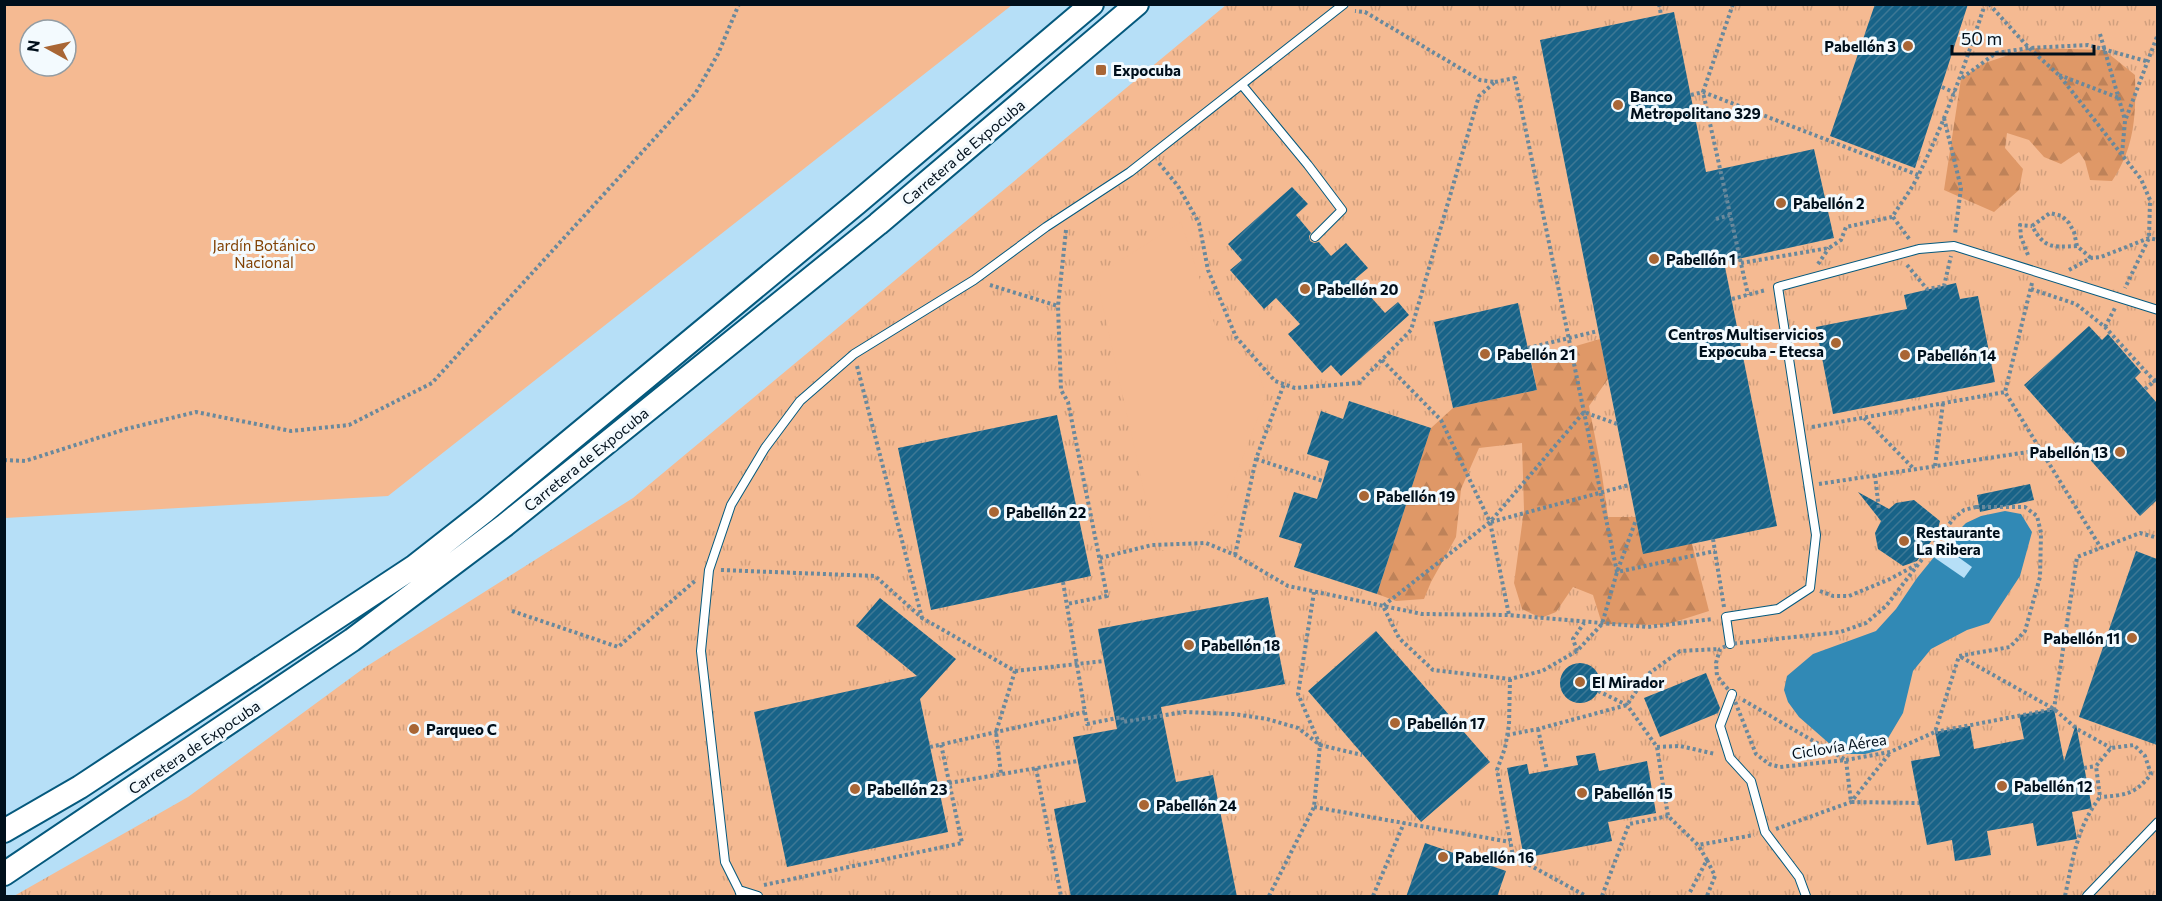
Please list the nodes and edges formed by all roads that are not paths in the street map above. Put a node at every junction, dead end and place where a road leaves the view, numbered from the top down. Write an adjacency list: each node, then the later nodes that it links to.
1 (1092, 4): 10 (main road, Carretera de Expocuba)
2 (1137, 4): 11 (main road, Carretera de Expocuba)
3 (1342, 7): 4 (lane)
4 (1242, 85): 5 (lane); 12 (lane)
5 (1315, 237)
6 (2157, 310): 7 (lane)
7 (1730, 644)
8 (1732, 694): 14 (lane)
9 (2157, 822): 15 (lane)
10 (4, 831)
11 (4, 874)
12 (740, 893): 13 (lane)
13 (758, 897)
14 (1806, 897)
15 (2087, 897)

